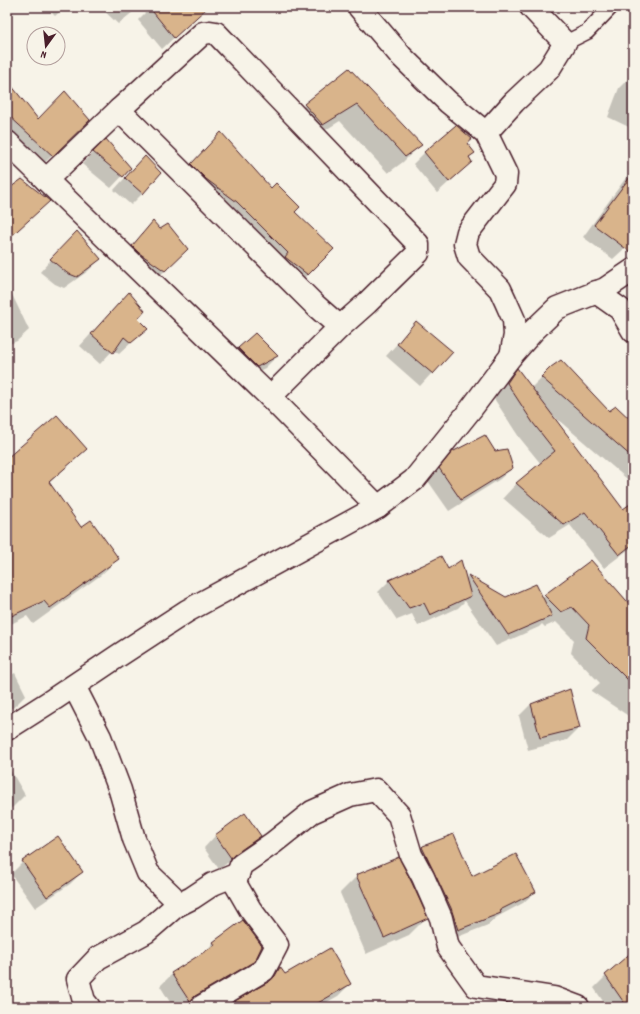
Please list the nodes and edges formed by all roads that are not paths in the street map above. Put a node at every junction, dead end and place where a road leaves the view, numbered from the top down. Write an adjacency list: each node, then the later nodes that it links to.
1 (359, 7): 6 (street)
2 (530, 7): 4 (street)
3 (611, 7): 4 (lane)
4 (565, 43): 6 (street)
5 (119, 110): 8 (street); 11 (street); 11 (street)
6 (486, 133): 13 (street)
7 (7, 142): 8 (street)
8 (46, 180): 14 (street)
9 (633, 270): 10 (street)
10 (596, 292): 12 (street); 13 (street)
11 (340, 327): 14 (street)
12 (633, 331)
13 (512, 356): 15 (street)
14 (270, 397): 15 (street)
15 (378, 507): 16 (street)
16 (74, 686): 17 (street); 19 (street)
17 (7, 729)
18 (238, 874): 19 (street); 21 (street); 22 (street)
19 (176, 906): 20 (street)
20 (89, 1007)
21 (201, 1007)
22 (578, 1007)

